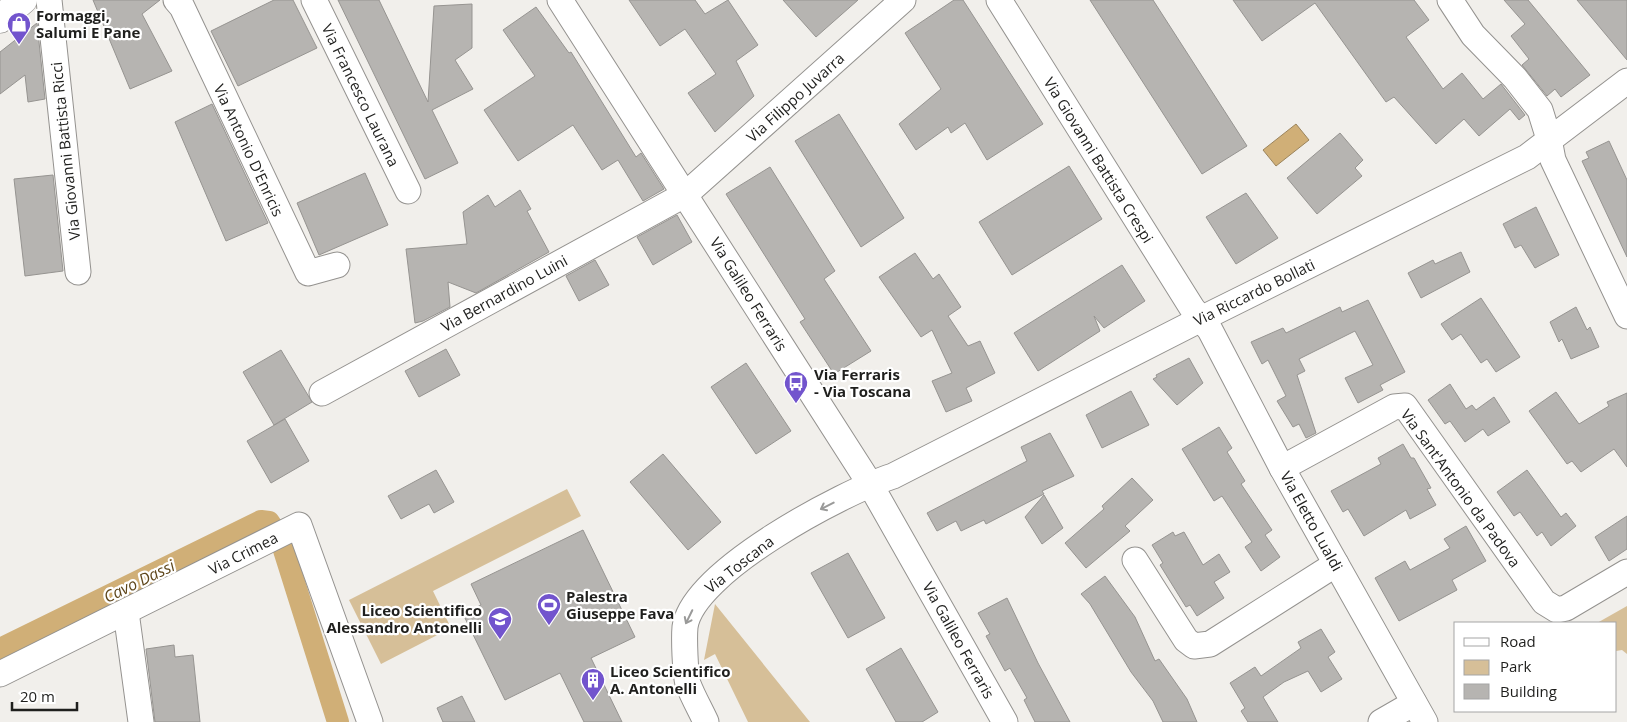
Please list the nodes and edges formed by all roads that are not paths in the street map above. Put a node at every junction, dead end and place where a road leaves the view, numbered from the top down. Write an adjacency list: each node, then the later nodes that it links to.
1 (23, 0): 9 (main road)
2 (49, 0): 15 (street, Via Giovanni Battista Ricci)
3 (176, 0): 14 (street, Via Antonio D'Enricis)
4 (314, 0): 12 (street, Via Francesco Laurana)
5 (560, 0): 13 (street, Via Galileo Ferraris)
6 (903, 0): 13 (street, Via Filippo Juvarra)
7 (999, 0): 17 (street, Via Giovanni Battista Crespi)
8 (1450, 0): 11 (street)
9 (0, 19)
10 (1627, 81): 11 (street, Via Riccardo Bollati)
11 (1549, 140): 16 (street); 17 (street, Via Riccardo Bollati)
12 (408, 190)
13 (686, 194): 18 (street, Via Bernardino Luini); 20 (street, Via Galileo Ferraris)
14 (337, 265)
15 (78, 272)
16 (1627, 316)
17 (1201, 319): 19 (street, Via Eletto Lualdi); 20 (street, Via Riccardo Bollati)
18 (322, 392)
19 (1282, 468): 22 (street, Via Eletto Lualdi); 23 (street, Via Sant'Antonio da Padova)
20 (870, 484): 29 (street, Via Toscana, one-way to 29); 30 (street, Via Galileo Ferraris)
21 (1135, 560): 22 (street)
22 (1336, 564): 26 (street, Via Eletto Lualdi)
23 (1627, 572)
24 (126, 612): 25 (street, Via Crimea); 27 (street); 28 (street, Via Crimea)
25 (0, 674)
26 (1419, 712): 31 (street)
27 (141, 722)
28 (370, 722)
29 (706, 722)
30 (1005, 722)
31 (1381, 722)

